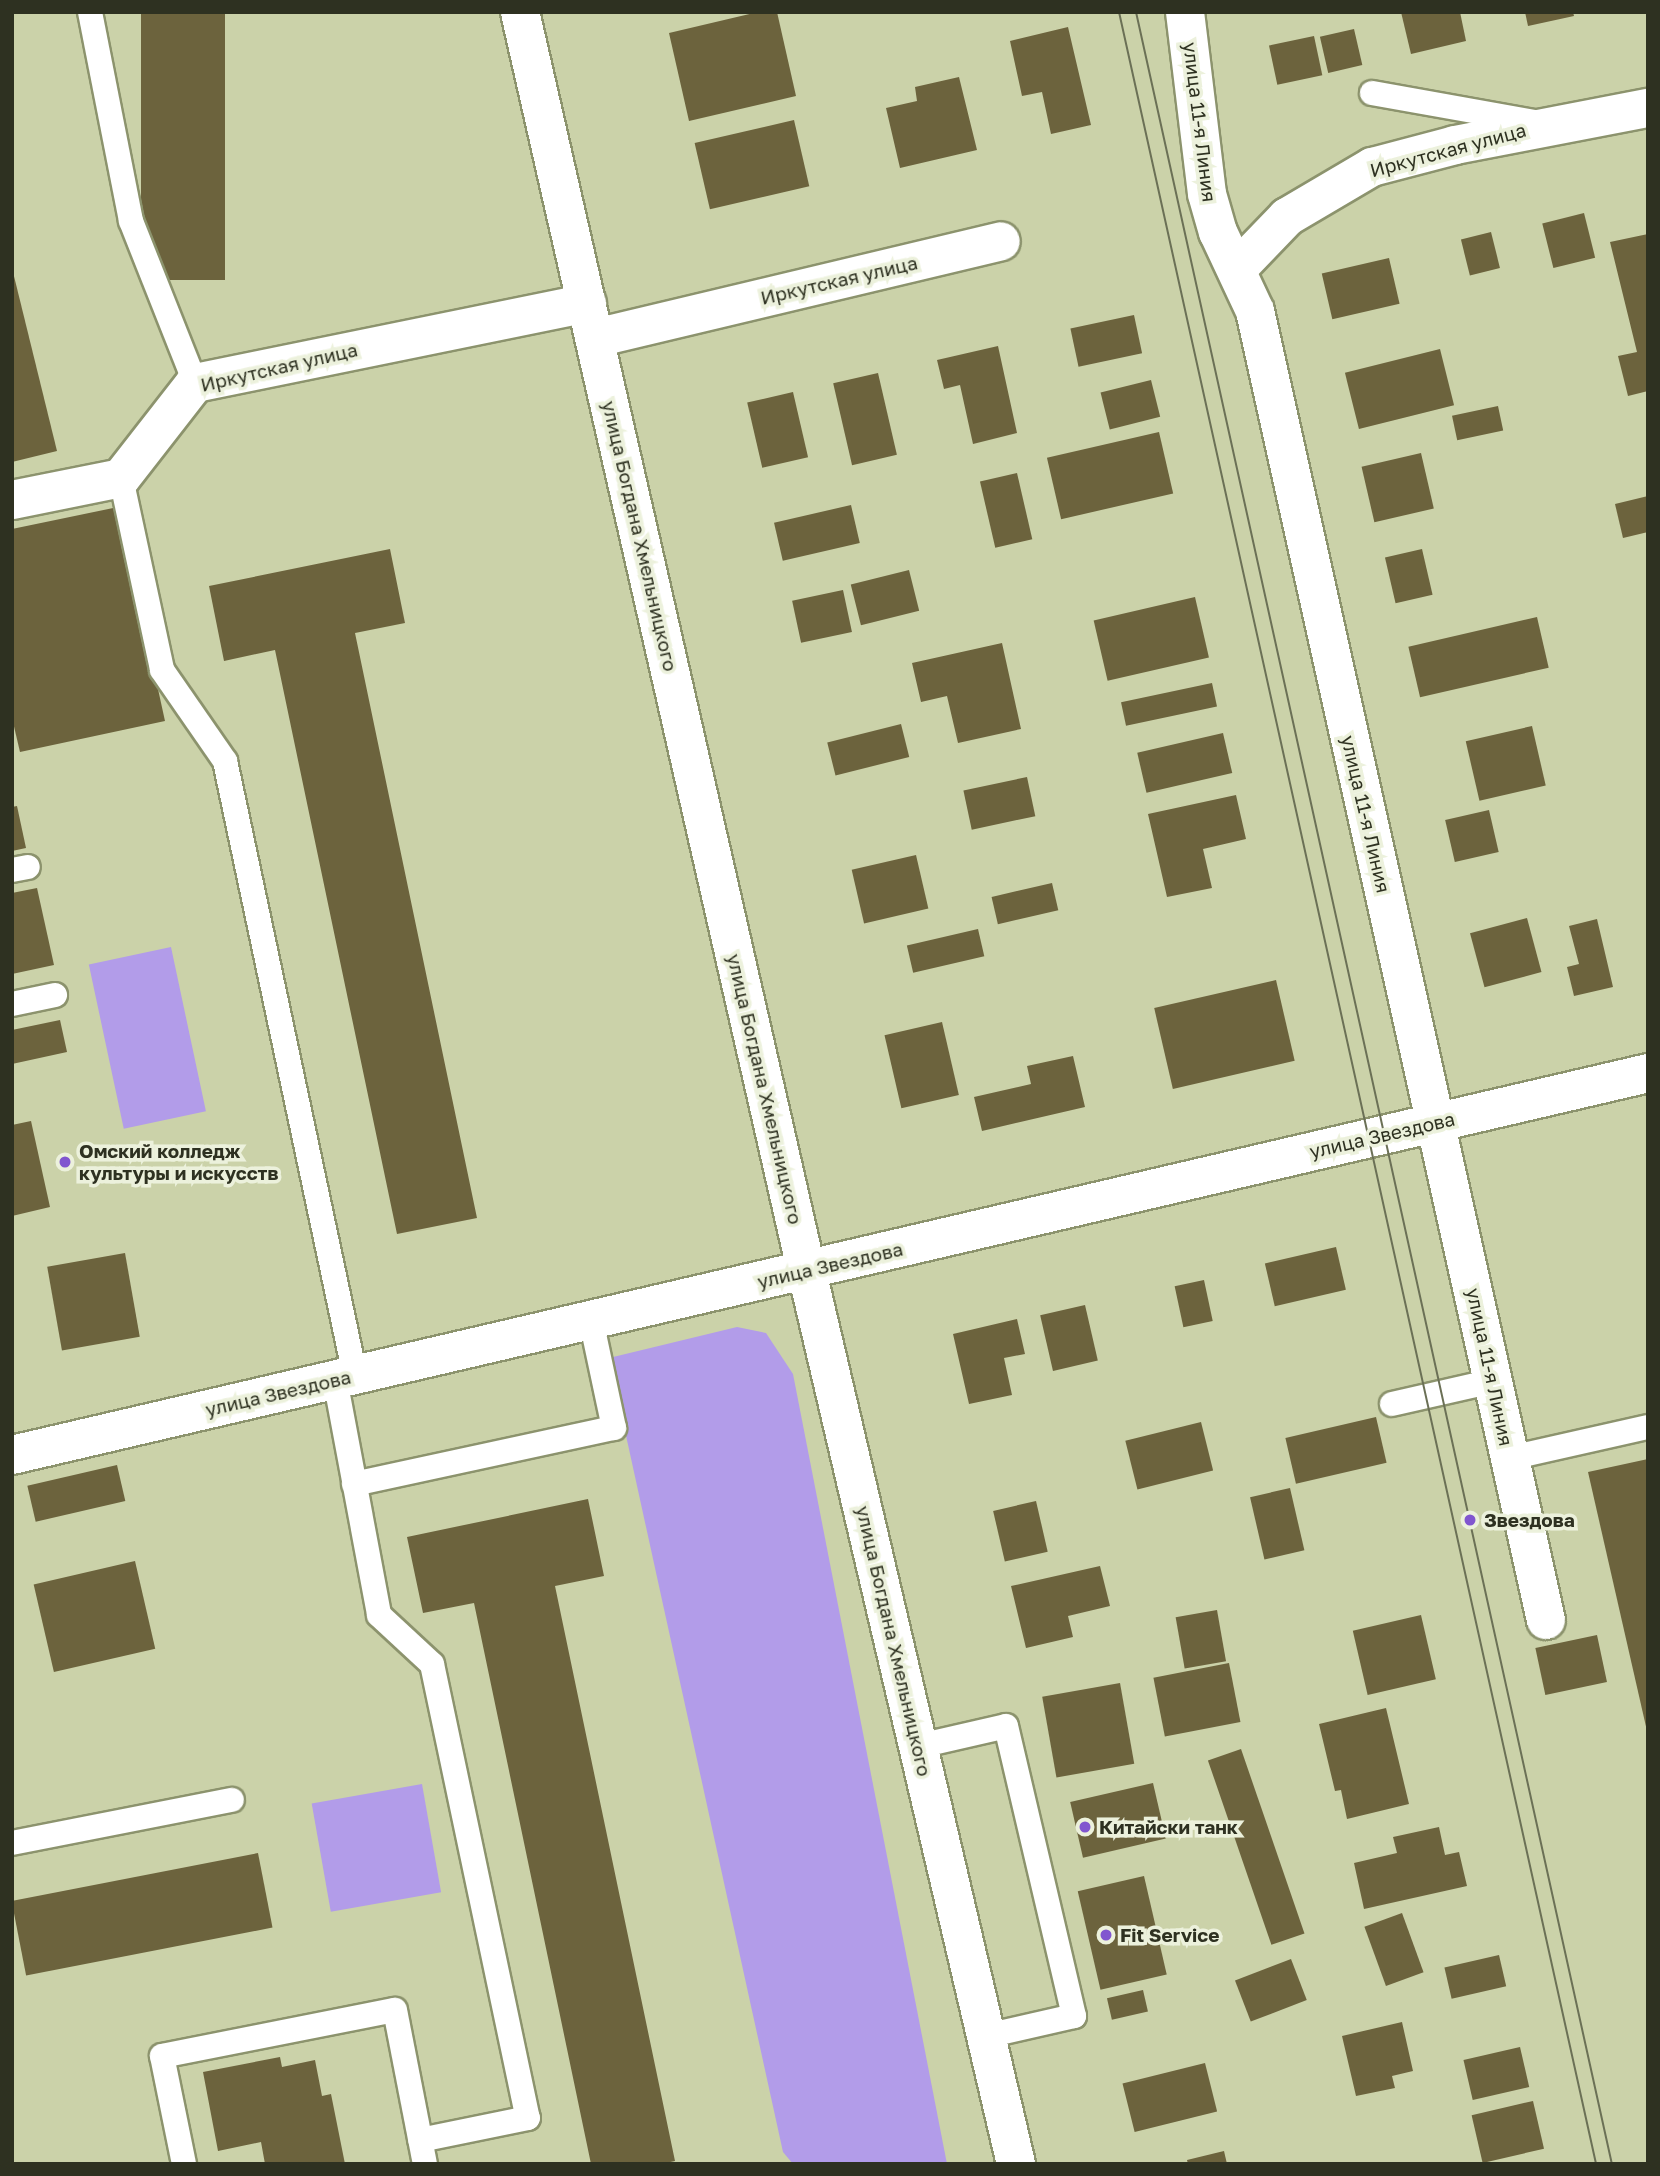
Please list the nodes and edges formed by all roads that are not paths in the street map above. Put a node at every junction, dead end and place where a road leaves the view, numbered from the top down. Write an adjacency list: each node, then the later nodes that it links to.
1 (90, 12): 10 (lane)
2 (520, 12): 9 (street, улица Богдана Хмельницкого)
3 (1185, 12): 8 (street, улица 11-я Линия)
4 (1372, 93): 6 (lane)
5 (1648, 108): 6 (street, Иркутская улица)
6 (1549, 125): 8 (street, Иркутская улица)
7 (1001, 241): 9 (street, Иркутская улица)
8 (1238, 268): 16 (street, улица 11-я Линия)
9 (591, 320): 10 (street, Иркутская улица); 17 (street, улица Богдана Хмельницкого)
10 (195, 383): 11 (street, Иркутская улица)
11 (121, 478): 12 (street); 19 (lane)
12 (12, 499)
13 (55, 995): 14 (lane)
14 (12, 1004)
15 (1648, 1073): 16 (street, улица Звездова)
16 (1436, 1123): 17 (street, улица Звездова); 20 (street, улица 11-я Линия)
17 (808, 1270): 18 (street, улица Звездова); 27 (street, улица Богдана Хмельницкого)
18 (591, 1320): 19 (street, улица Звездова); 25 (lane)
19 (345, 1377): 23 (street, улица Звездова); 25 (lane)
20 (1493, 1381): 21 (lane); 24 (street, улица 11-я Линия)
21 (1392, 1404)
22 (1648, 1427): 24 (lane)
23 (12, 1455)
24 (1510, 1458): 26 (street, улица 11-я Линия)
25 (354, 1484): 31 (lane)
26 (1546, 1620)
27 (919, 1746): 30 (street, улица Богдана Хмельницкого); 30 (lane)
28 (232, 1800): 29 (lane)
29 (12, 1843)
30 (986, 2036): 33 (street, улица Богдана Хмельницкого)
31 (423, 2152): 32 (lane)
32 (184, 2164)
33 (1016, 2164)

